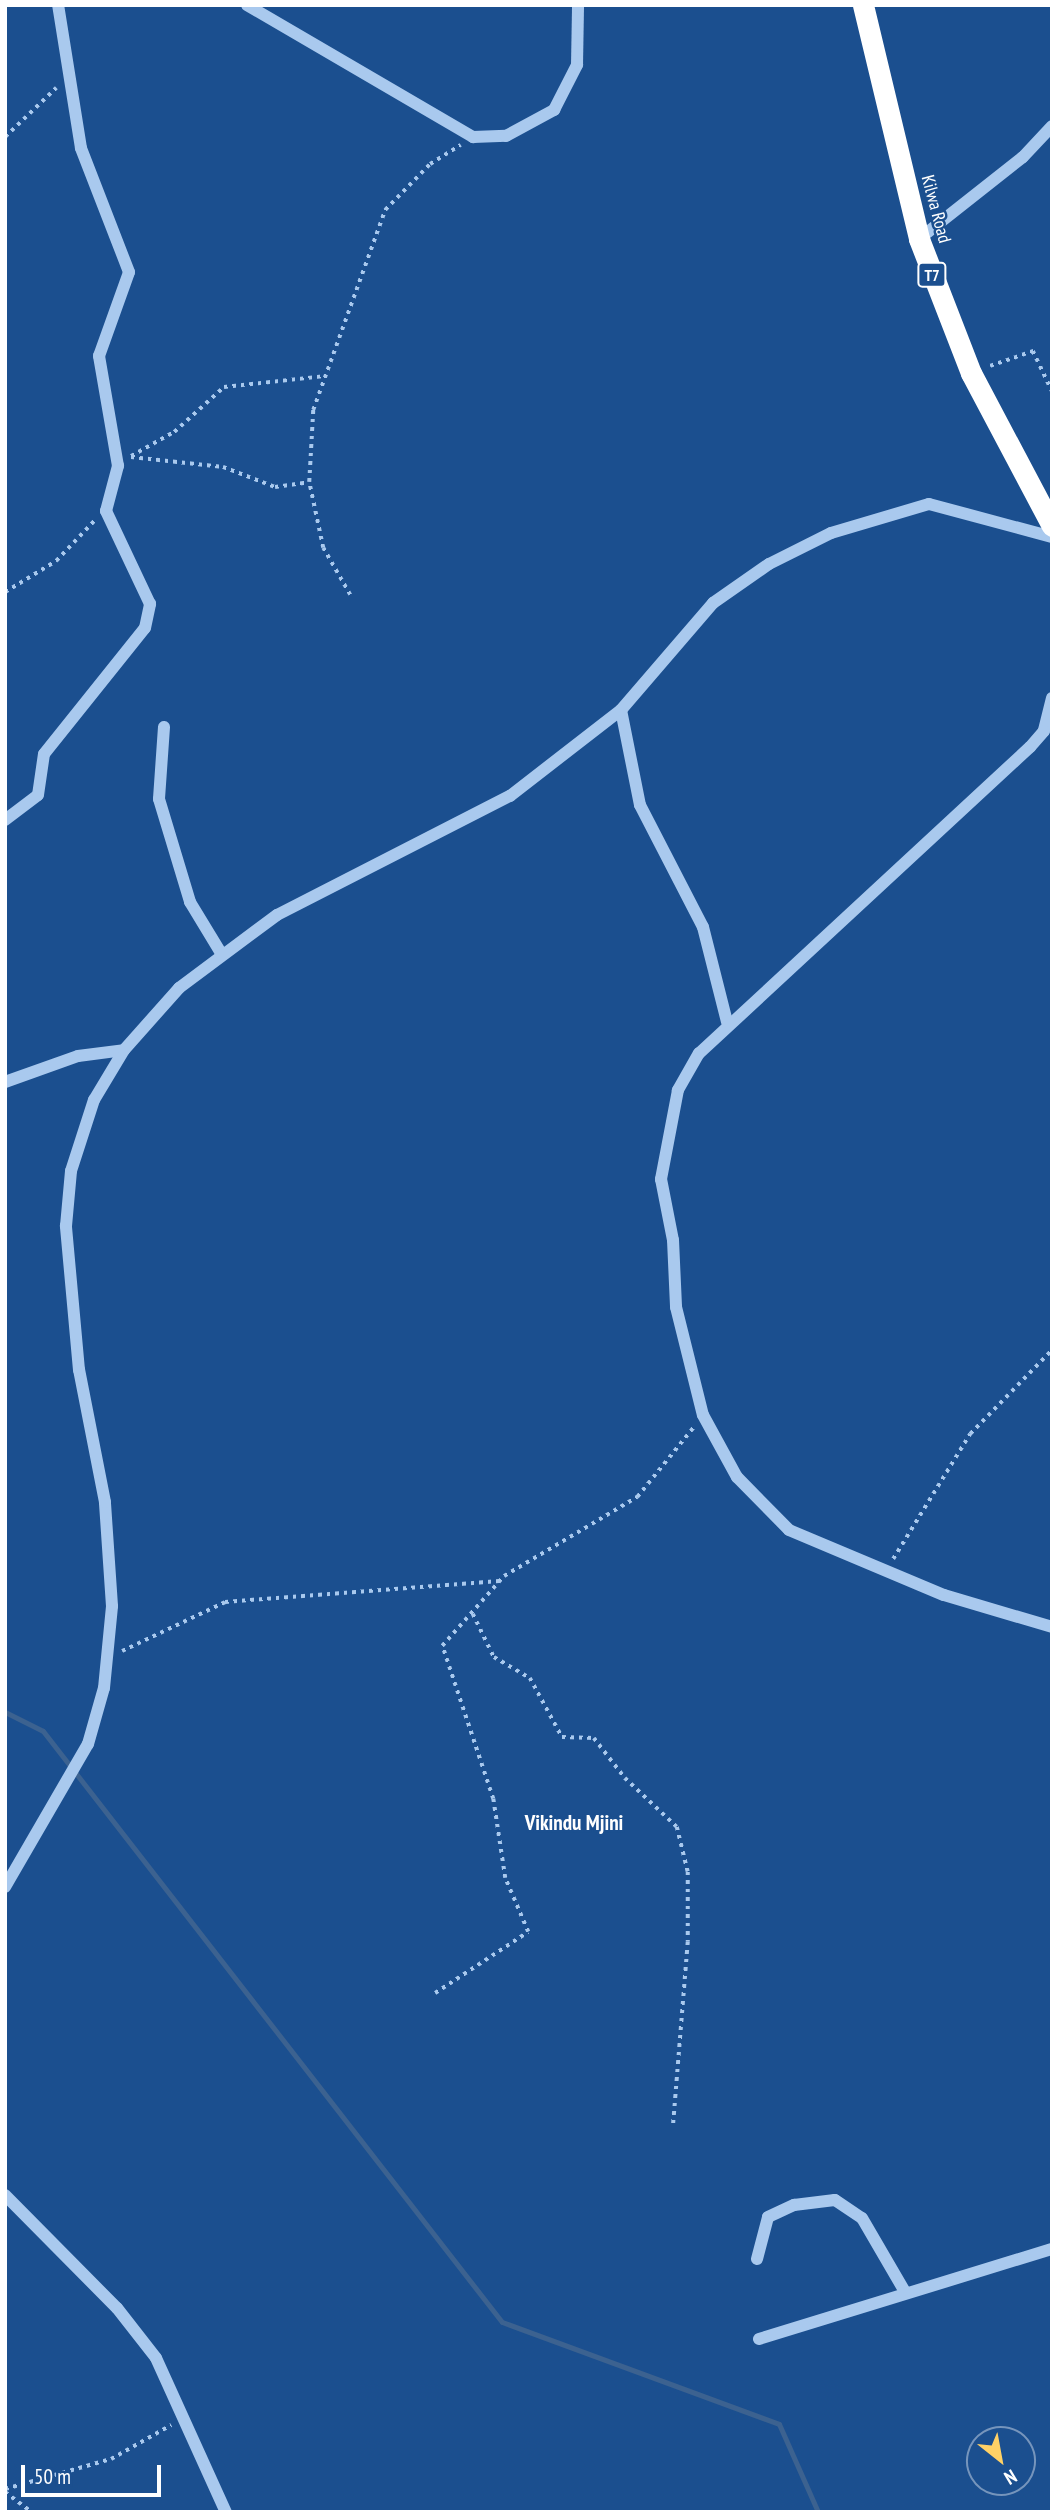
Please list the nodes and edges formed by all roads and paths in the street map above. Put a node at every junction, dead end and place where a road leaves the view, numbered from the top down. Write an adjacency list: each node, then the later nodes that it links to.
1 (58, 5): 5 (street)
2 (247, 5): 8 (street)
3 (578, 5): 8 (street)
4 (863, 5): 9 (highway, Kilwa Road / T7)
5 (66, 78): 7 (path); 13 (street)
6 (1052, 126): 9 (street)
7 (5, 137)
8 (473, 137): 11 (path)
9 (919, 239): 10 (highway, Kilwa Road / T7)
10 (971, 373): 12 (path); 16 (highway, Kilwa Road / T7)
11 (326, 376): 13 (path); 14 (path)
12 (1052, 391)
13 (123, 461): 14 (path); 15 (street)
14 (309, 482): 19 (path)
15 (106, 511): 18 (path); 23 (street)
16 (1052, 526)
17 (1052, 537): 21 (street)
18 (5, 592)
19 (350, 595)
20 (1052, 698): 25 (street)
21 (621, 710): 24 (street); 25 (street)
22 (164, 727): 24 (street)
23 (5, 820)
24 (221, 953): 26 (street)
25 (727, 1022): 29 (street)
26 (124, 1050): 27 (street); 34 (street)
27 (5, 1082)
28 (1052, 1350): 30 (path)
29 (703, 1415): 30 (street); 31 (path)
30 (885, 1573): 33 (street)
31 (499, 1581): 32 (path); 34 (path)
32 (472, 1614): 36 (path); 37 (path)
33 (1052, 1627)
34 (107, 1657): 35 (street)
35 (5, 1887)
36 (435, 1993)
37 (673, 2127)
38 (5, 2195): 43 (street)
39 (1052, 2249): 41 (street)
40 (757, 2259): 41 (street)
41 (905, 2291): 42 (street)
42 (759, 2339)
43 (184, 2416): 44 (path); 46 (street)
44 (5, 2491): 45 (path)
45 (32, 2512)
46 (226, 2512)

